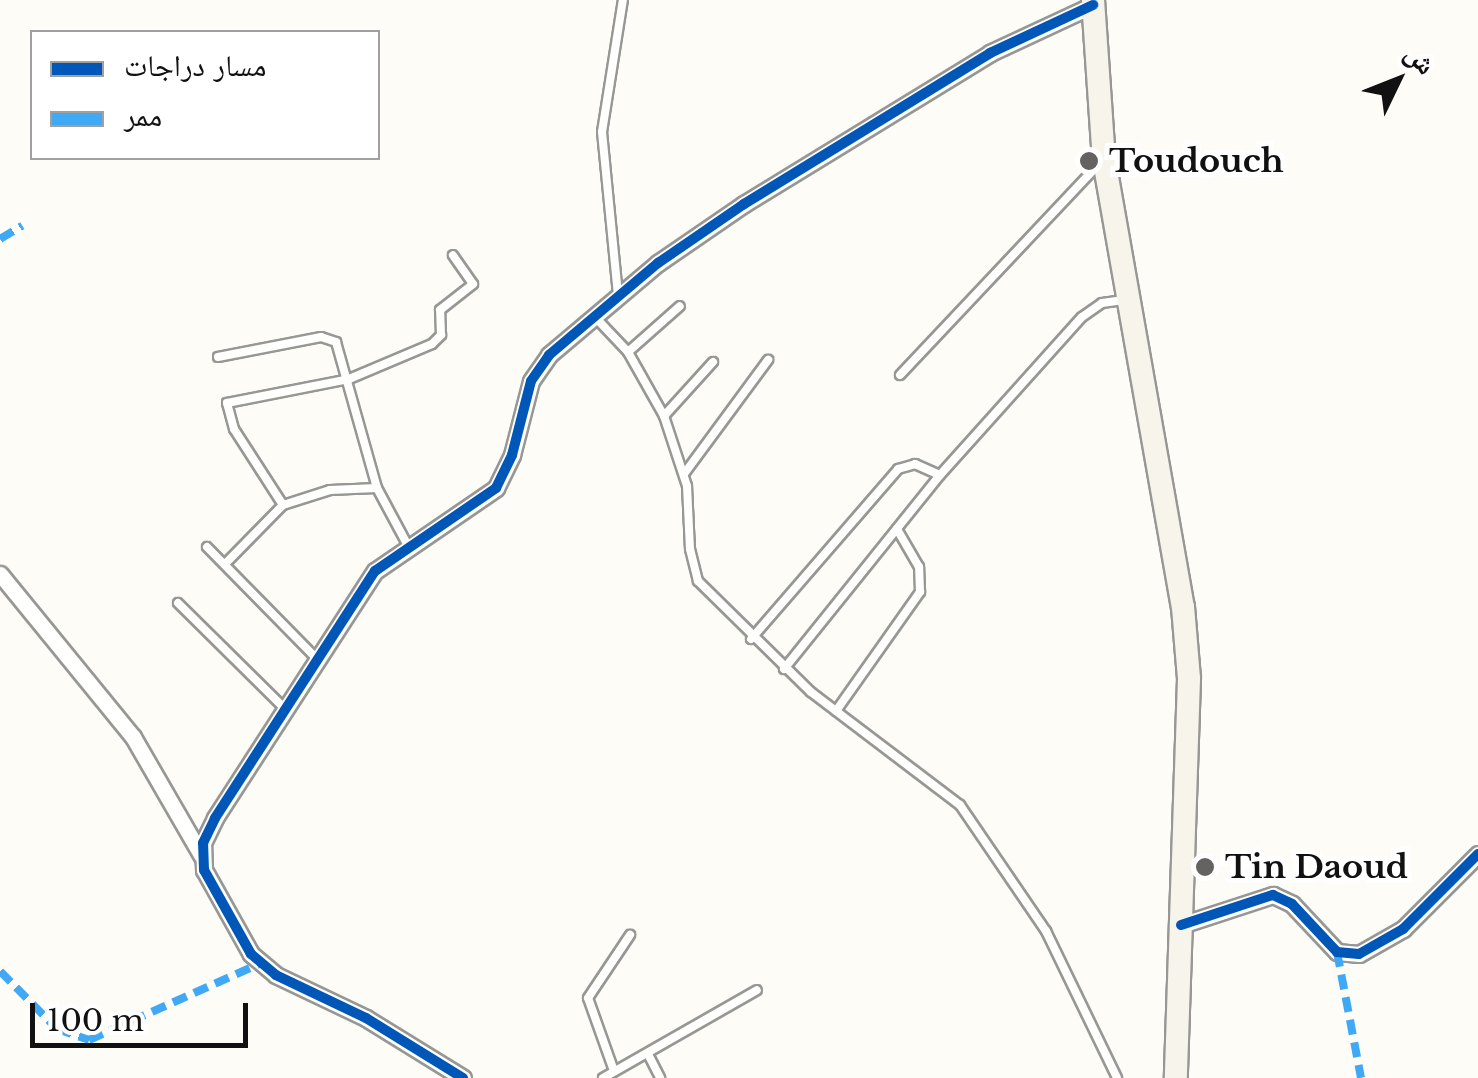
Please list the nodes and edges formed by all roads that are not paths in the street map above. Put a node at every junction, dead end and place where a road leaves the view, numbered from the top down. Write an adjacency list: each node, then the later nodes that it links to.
1 (622, 0): 5 (lane)
2 (1093, 2): 3 (main road); 5 (street)
3 (1104, 160): 6 (main road); 13 (lane)
4 (453, 255): 14 (lane)
5 (618, 295): 8 (street)
6 (1127, 300): 17 (lane); 33 (main road)
7 (680, 306): 9 (lane)
8 (594, 316): 9 (lane); 21 (street)
9 (628, 352): 15 (lane)
10 (218, 357): 14 (lane)
11 (768, 360): 16 (lane)
12 (713, 362): 15 (lane)
13 (900, 374)
14 (348, 379): 18 (lane); 19 (lane)
15 (664, 416): 16 (lane)
16 (684, 474): 26 (lane)
17 (940, 475): 20 (lane); 26 (lane)
18 (376, 488): 19 (lane); 21 (lane)
19 (283, 505): 23 (lane)
20 (896, 529): 28 (lane); 30 (lane)
21 (407, 544): 27 (street)
22 (208, 546): 23 (lane)
23 (226, 564): 27 (lane)
24 (0, 574): 31 (street)
25 (178, 603): 29 (lane)
26 (751, 639): 28 (lane)
27 (318, 660): 29 (street)
28 (784, 669): 30 (lane)
29 (286, 709): 31 (street)
30 (836, 711): 41 (lane)
31 (201, 854): 38 (street)
32 (1478, 854): 33 (street)
33 (1181, 925): 42 (main road)
34 (630, 935): 37 (lane)
35 (757, 990): 36 (lane)
36 (648, 1054): 37 (lane); 40 (lane)
37 (614, 1071): 39 (lane)
38 (462, 1078)
39 (603, 1078)
40 (660, 1078)
41 (1117, 1078)
42 (1176, 1078)

